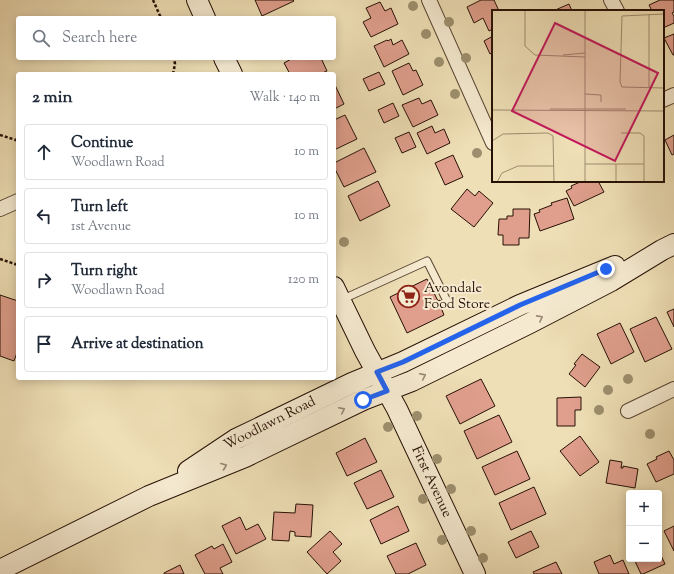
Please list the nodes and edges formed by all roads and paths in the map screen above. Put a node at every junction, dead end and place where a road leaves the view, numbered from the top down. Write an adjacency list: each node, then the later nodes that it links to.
1 (152, 0): 6 (path)
2 (196, 0): 7 (main road)
3 (428, 0): 16 (street)
4 (612, 0): 5 (street)
5 (617, 10)
6 (160, 16)
7 (204, 16)
8 (175, 60): 10 (path)
9 (225, 60): 11 (main road)
10 (174, 72)
11 (231, 72)
12 (674, 94): 13 (street)
13 (664, 99)
14 (0, 135): 15 (path)
15 (16, 140)
16 (492, 141)
17 (16, 202): 18 (street)
18 (0, 210)
19 (668, 247): 24 (main road, Woodlawn Road); 26 (main road, Woodlawn Road, one-way to 19)
20 (0, 259): 21 (path)
21 (16, 264)
22 (337, 293): 23 (lane); 24 (main road, First Avenue)
23 (447, 301)
24 (377, 372): 26 (main road, First Avenue); 28 (main road, Woodlawn Road)
25 (674, 389): 27 (street)
26 (387, 391): 28 (main road, Woodlawn Road, one-way to 26); 30 (main road, First Avenue)
27 (628, 411)
28 (149, 496): 29 (main road, Woodlawn Road)
29 (0, 570)
30 (475, 574)

